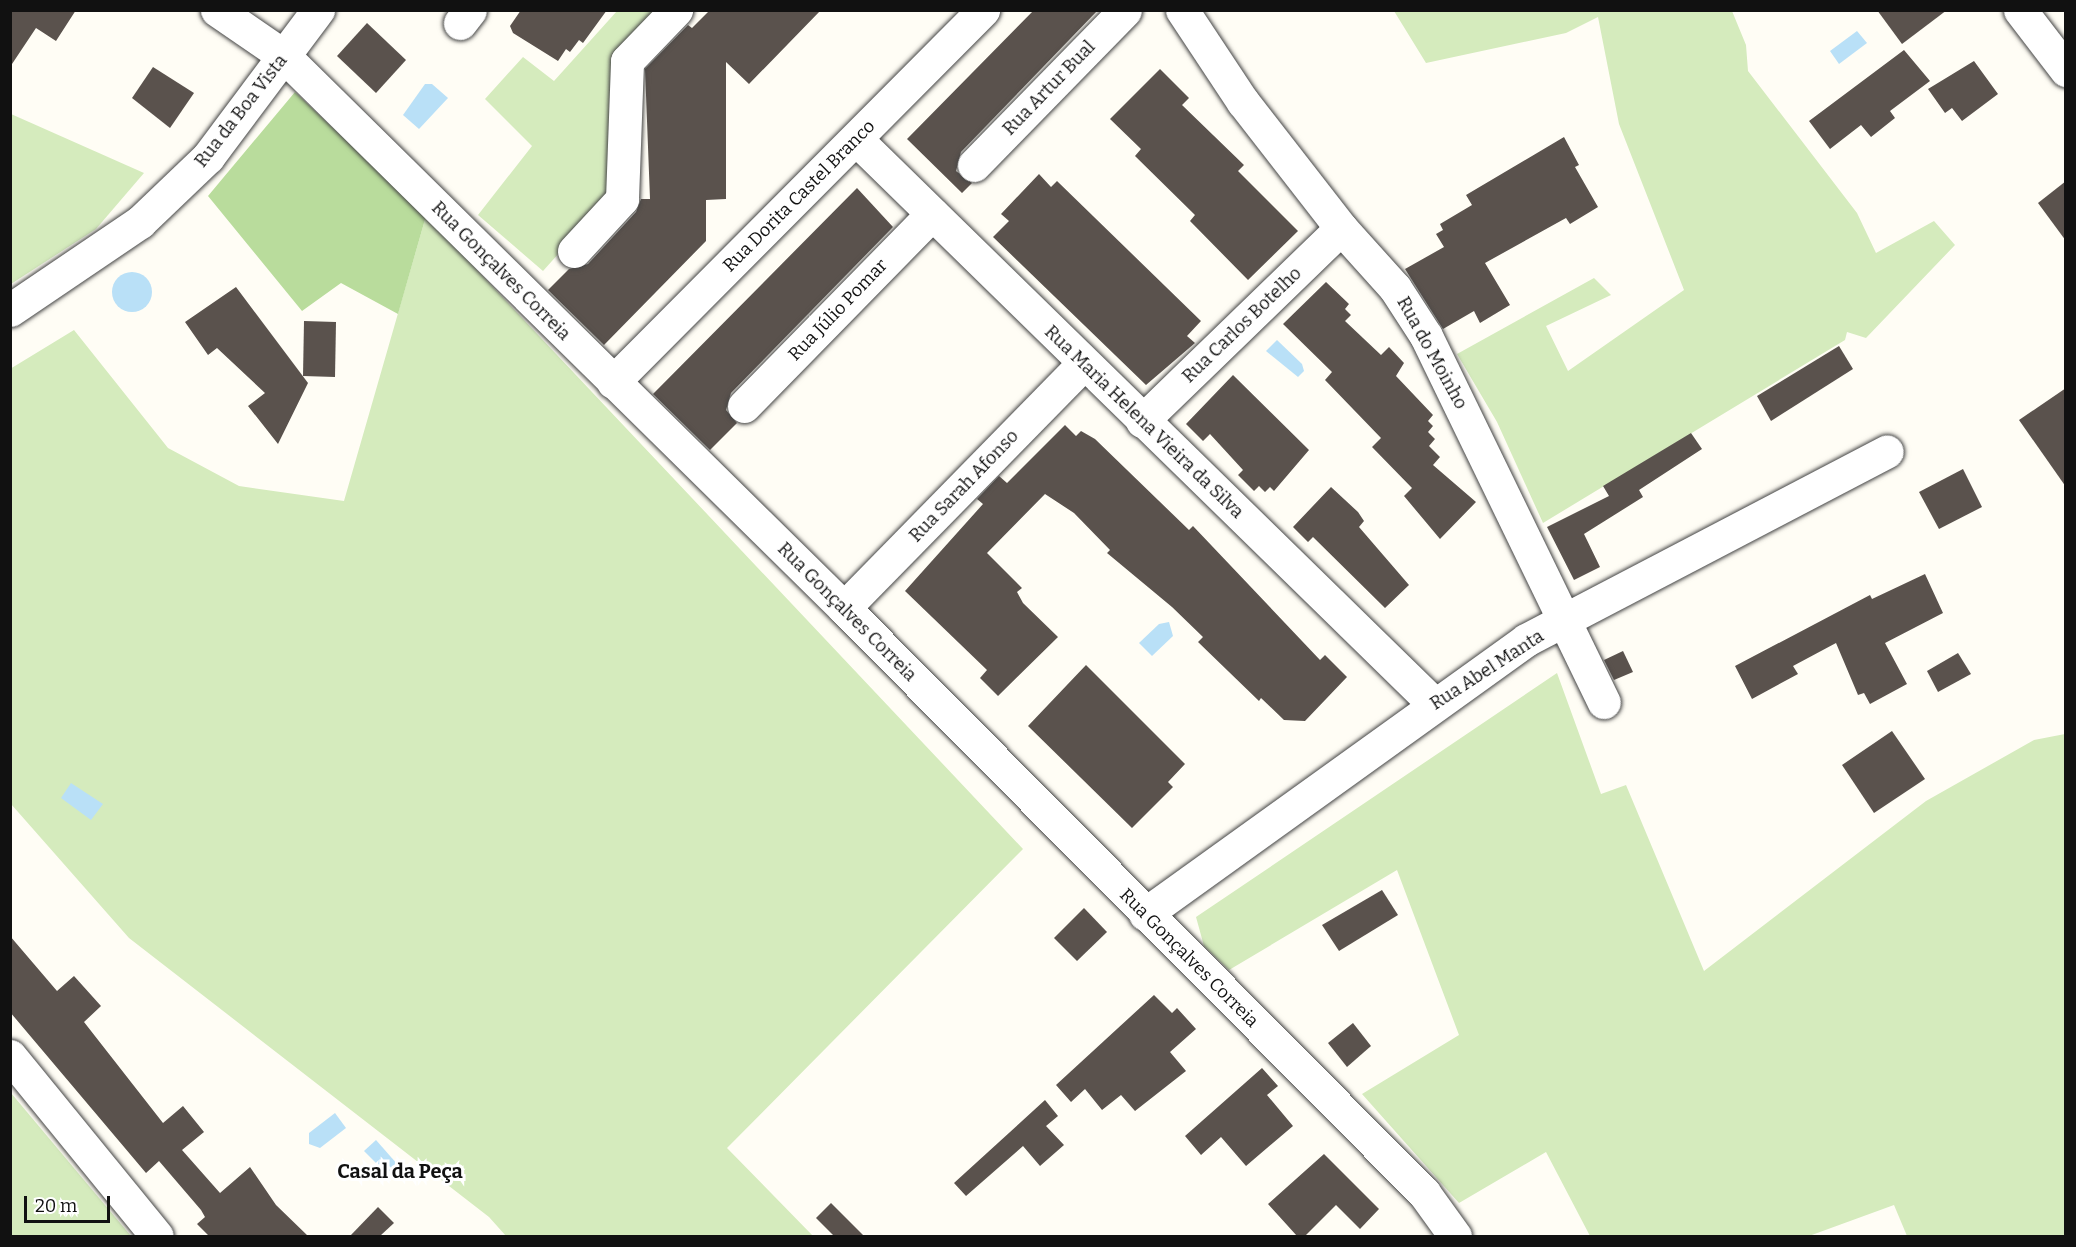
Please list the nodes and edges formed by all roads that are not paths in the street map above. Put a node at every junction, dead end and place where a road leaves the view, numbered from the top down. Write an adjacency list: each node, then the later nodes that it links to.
1 (217, 10): 8 (street, Rua Gonçalves Correia)
2 (318, 10): 8 (street, Rua da Boa Vista)
3 (676, 10): 14 (street)
4 (983, 10): 10 (street, Rua Dorita Castel Branco)
5 (1125, 10): 11 (street, Rua Artur Bual)
6 (1182, 10): 13 (street, Rua do Moinho)
7 (2020, 10): 9 (street)
8 (284, 56): 15 (street, Rua da Boa Vista); 17 (street, Rua Gonçalves Correia)
9 (2066, 70)
10 (856, 139): 12 (street, Rua Maria Helena Vieira da Silva); 17 (street, Rua Dorita Castel Branco)
11 (974, 165)
12 (932, 214): 16 (street, Rua Maria Helena Vieira da Silva); 18 (street, Rua Júlio Pomar)
13 (1341, 228): 19 (street, Rua Carlos Botelho); 22 (street, Rua do Moinho)
14 (574, 251)
15 (10, 310)
16 (1083, 364): 19 (street, Rua Maria Helena Vieira da Silva); 21 (street, Rua Sarah Afonso)
17 (613, 382): 21 (street, Rua Gonçalves Correia)
18 (744, 406)
19 (1142, 421): 24 (street, Rua Maria Helena Vieira da Silva)
20 (1887, 451): 22 (street, Rua Abel Manta)
21 (844, 608): 25 (street, Rua Gonçalves Correia)
22 (1568, 621): 23 (street, Rua do Moinho); 24 (street, Rua Abel Manta)
23 (1604, 702)
24 (1433, 703): 25 (street, Rua Abel Manta)
25 (1144, 914): 28 (street, Rua Gonçalves Correia)
26 (10, 1056): 27 (street)
27 (157, 1236)
28 (1455, 1236)

